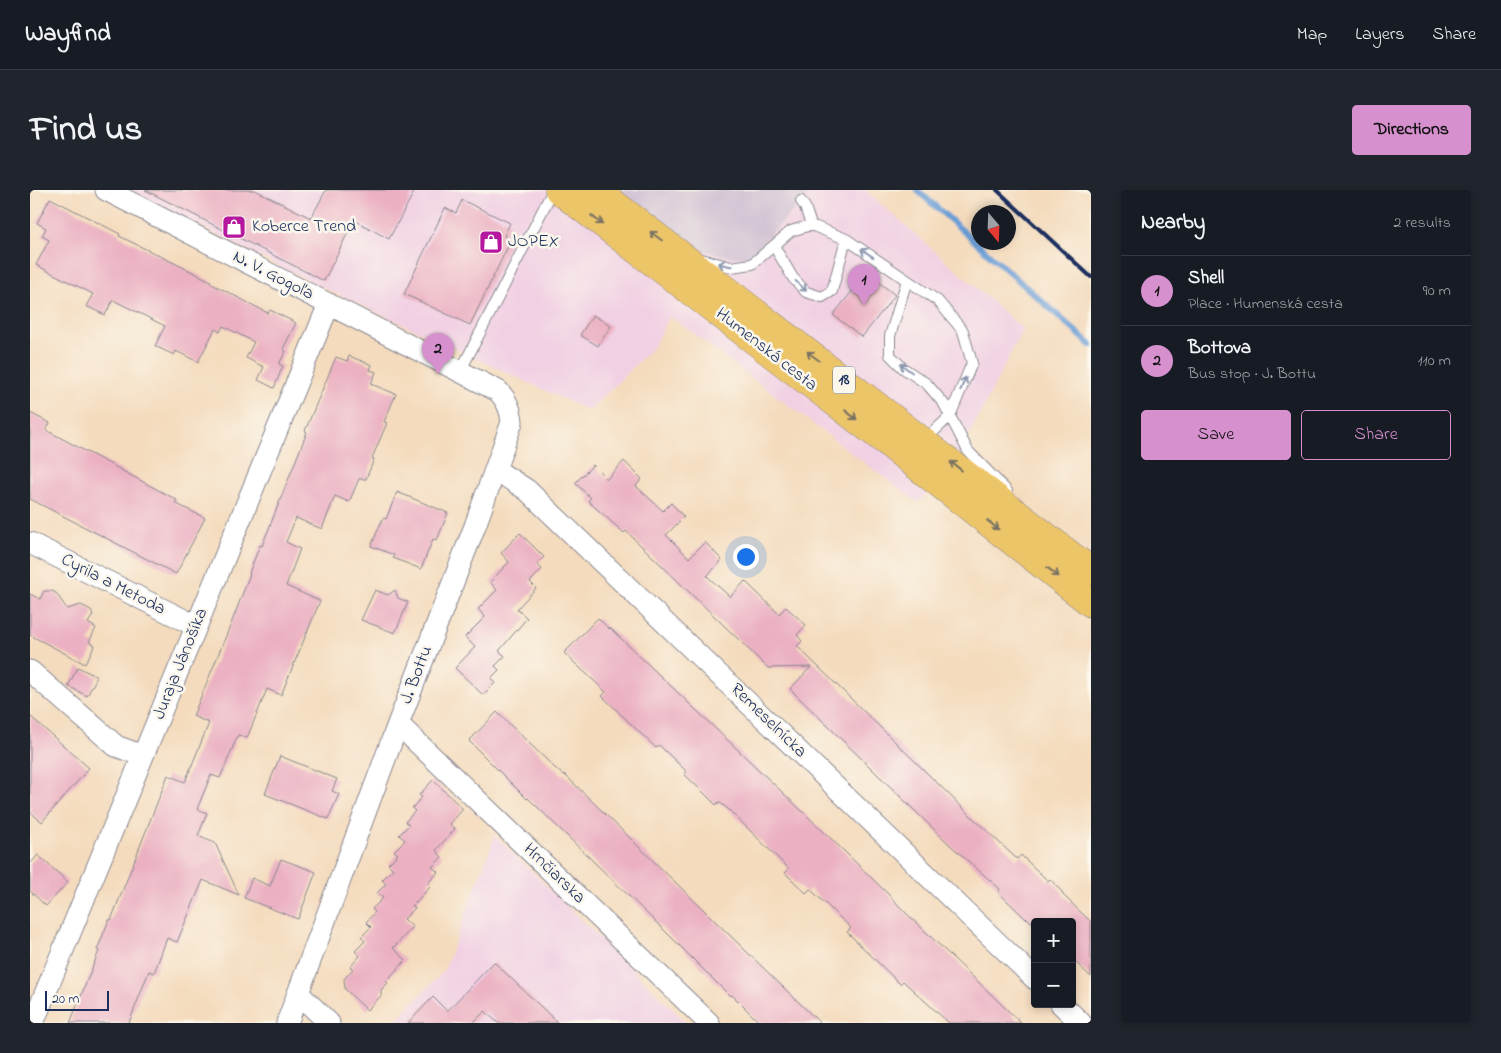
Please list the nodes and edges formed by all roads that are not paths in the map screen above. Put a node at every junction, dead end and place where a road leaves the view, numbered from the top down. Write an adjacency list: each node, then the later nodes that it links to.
1 (106, 190): 11 (street, N. V. Gogoľa)
2 (552, 190): 13 (lane)
3 (559, 190): 15 (main road, Humenská cesta / 18, one-way to 15)
4 (596, 190): 9 (main road, Humenská cesta / 18, one-way to 4)
5 (801, 201): 6 (lane)
6 (811, 225): 7 (lane); 8 (lane)
7 (846, 239): 8 (lane, one-way to 7); 10 (lane, one-way to 7)
8 (774, 246): 9 (lane, one-way to 9)
9 (678, 253): 15 (main road, Humenská cesta / 18, one-way to 9)
10 (907, 280): 14 (lane, one-way to 10); 14 (lane, one-way to 10)
11 (329, 304): 12 (street, N. V. Gogoľa); 21 (street, Juraja Jánošíka)
12 (439, 361): 13 (street, J. Bottu)
13 (460, 372): 16 (street, J. Bottu)
14 (950, 416): 15 (lane); 18 (lane)
15 (904, 441): 18 (main road, Humenská cesta / 18, one-way to 15); 20 (main road, Humenská cesta / 18, one-way to 20)
16 (496, 470): 23 (street, J. Bottu); 25 (street, Remeselnícka)
17 (30, 543): 21 (street, Cyrila a Metoda)
18 (1060, 546): 19 (main road, Humenská cesta / 18)
19 (1091, 571)
20 (1091, 602)
21 (196, 626): 24 (street, Juraja Jánošíka)
22 (30, 671): 24 (street)
23 (398, 724): 26 (street, J. Bottu); 31 (street, Hrnčiarska)
24 (143, 756): 28 (street, Juraja Jánošíka)
25 (1031, 975)
26 (298, 993): 29 (street, J. Bottu); 30 (street)
27 (1065, 1008): 32 (street)
28 (32, 1023)
29 (287, 1023)
30 (329, 1023)
31 (709, 1023)
32 (1080, 1023)

